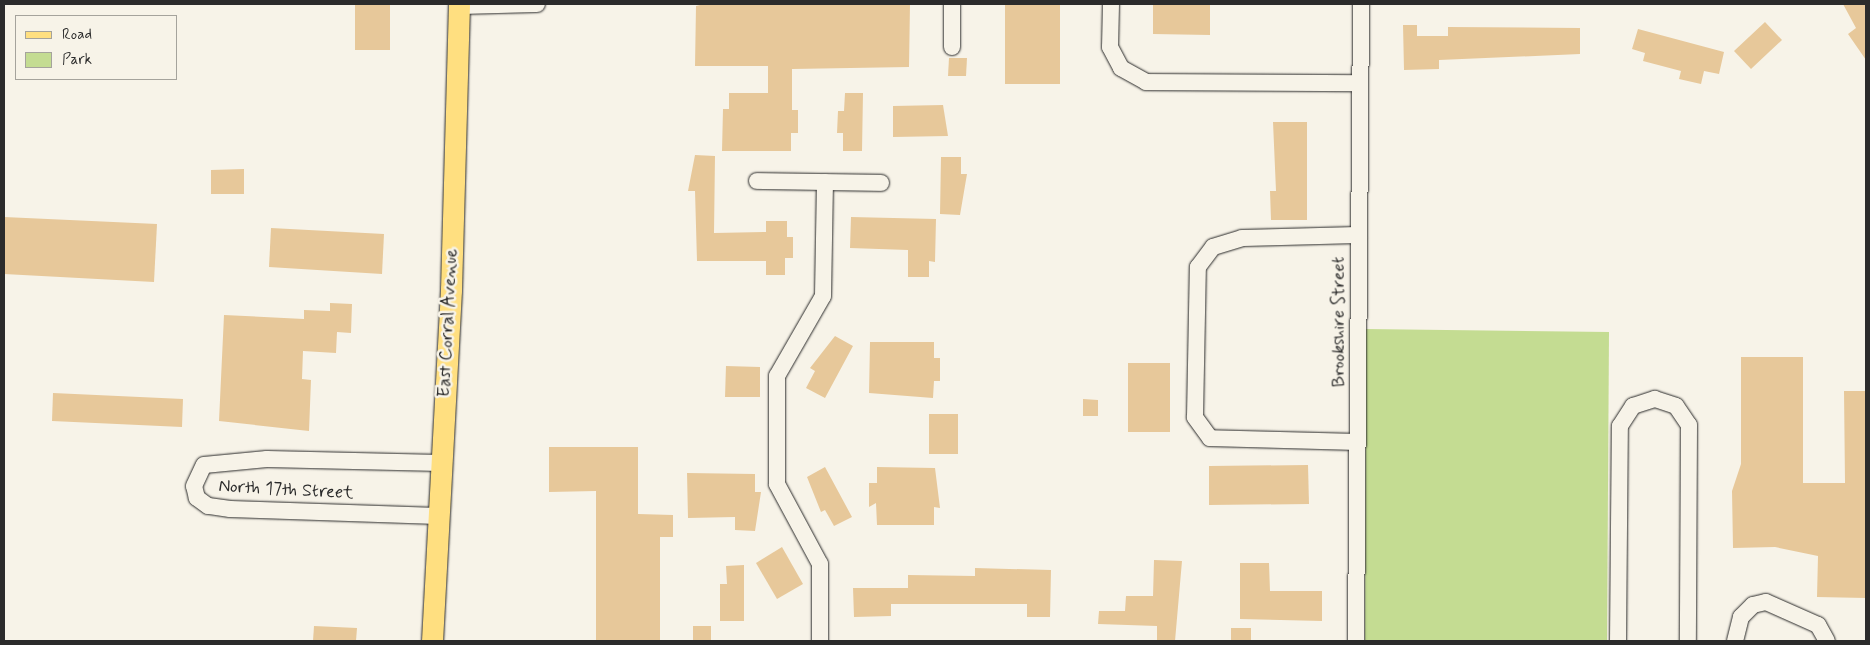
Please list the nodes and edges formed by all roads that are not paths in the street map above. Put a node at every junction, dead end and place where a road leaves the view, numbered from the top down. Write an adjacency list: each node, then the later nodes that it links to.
1 (537, 4): 5 (street)
2 (952, 4): 6 (street)
3 (1111, 4): 7 (street)
4 (1361, 4): 7 (street, Brookshire Street)
5 (459, 5): 13 (main road, East Corral Avenue)
6 (952, 47)
7 (1360, 83): 11 (street, Brookshire Street)
8 (758, 181): 9 (street)
9 (825, 182): 10 (street); 16 (street)
10 (882, 183)
11 (1359, 235): 12 (street, Brookshire Street); 12 (street)
12 (1358, 442): 17 (street, Brookshire Street)
13 (441, 463): 14 (main road, East Corral Avenue); 14 (street, North 17th Street)
14 (438, 516): 15 (main road, East Corral Avenue)
15 (432, 641)
16 (820, 641)
17 (1356, 641)
18 (1618, 641): 19 (street)
19 (1688, 641)
20 (1735, 641): 21 (street)
21 (1827, 641)

